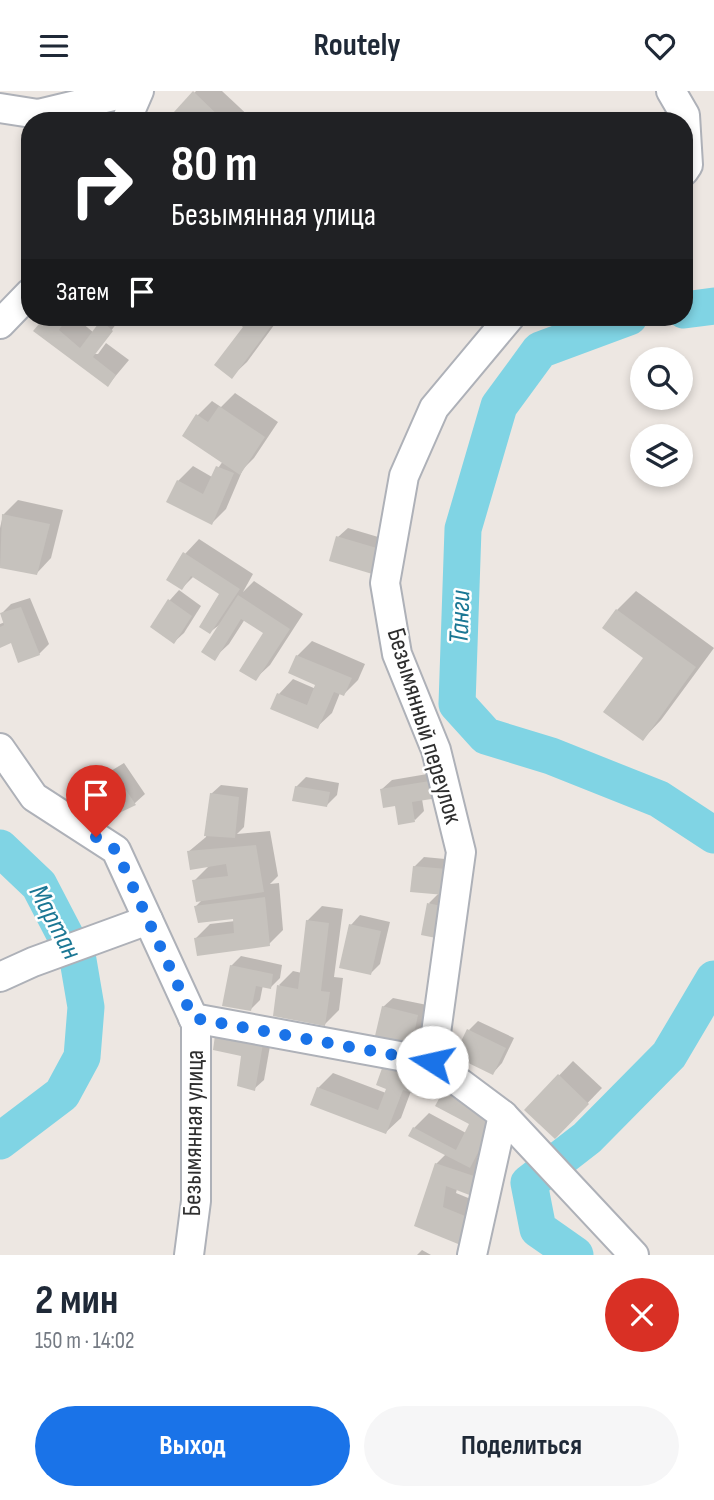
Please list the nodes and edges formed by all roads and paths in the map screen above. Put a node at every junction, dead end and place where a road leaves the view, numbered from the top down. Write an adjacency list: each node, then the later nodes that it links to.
1 (137, 91): 5 (street); 6 (street)
2 (671, 91): 7 (street)
3 (0, 108): 4 (street)
4 (25, 112)
5 (47, 112)
6 (129, 112)
7 (683, 112)
8 (21, 302): 9 (street)
9 (0, 324)
10 (502, 326): 15 (street, Безымянный переулок)
11 (0, 748): 12 (street, Безымянная улица)
12 (148, 919): 13 (street); 14 (street, Безымянная улица)
13 (0, 977)
14 (193, 1018): 15 (street); 17 (street, Безымянная улица)
15 (432, 1062): 16 (street)
16 (504, 1115): 18 (street); 19 (street)
17 (189, 1255)
18 (472, 1255)
19 (634, 1255)

